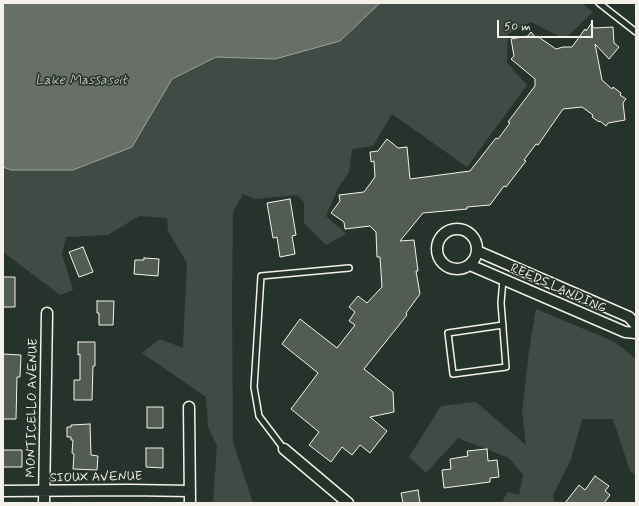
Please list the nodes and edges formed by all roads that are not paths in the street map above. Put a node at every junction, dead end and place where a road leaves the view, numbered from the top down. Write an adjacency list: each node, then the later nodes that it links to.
1 (599, 3): 2 (lane)
2 (636, 32)
3 (477, 251): 4 (street); 4 (street); 5 (street, REEDS LANDING)
4 (470, 265): 7 (street, REEDS LANDING)
5 (510, 265): 7 (street); 10 (street, REEDS LANDING)
6 (349, 268): 13 (lane)
7 (503, 279): 9 (lane); 11 (street, REEDS LANDING)
8 (47, 313): 15 (street, MONTICELLO AVENUE)
9 (503, 325): 9 (lane)
10 (636, 325)
11 (636, 333)
12 (189, 407): 16 (street)
13 (284, 449): 19 (street)
14 (3, 491): 15 (street, SIOUX AVENUE)
15 (44, 491): 16 (street, SIOUX AVENUE); 17 (street, MONTICELLO AVENUE)
16 (190, 491): 18 (street)
17 (44, 503)
18 (190, 503)
19 (348, 503)

